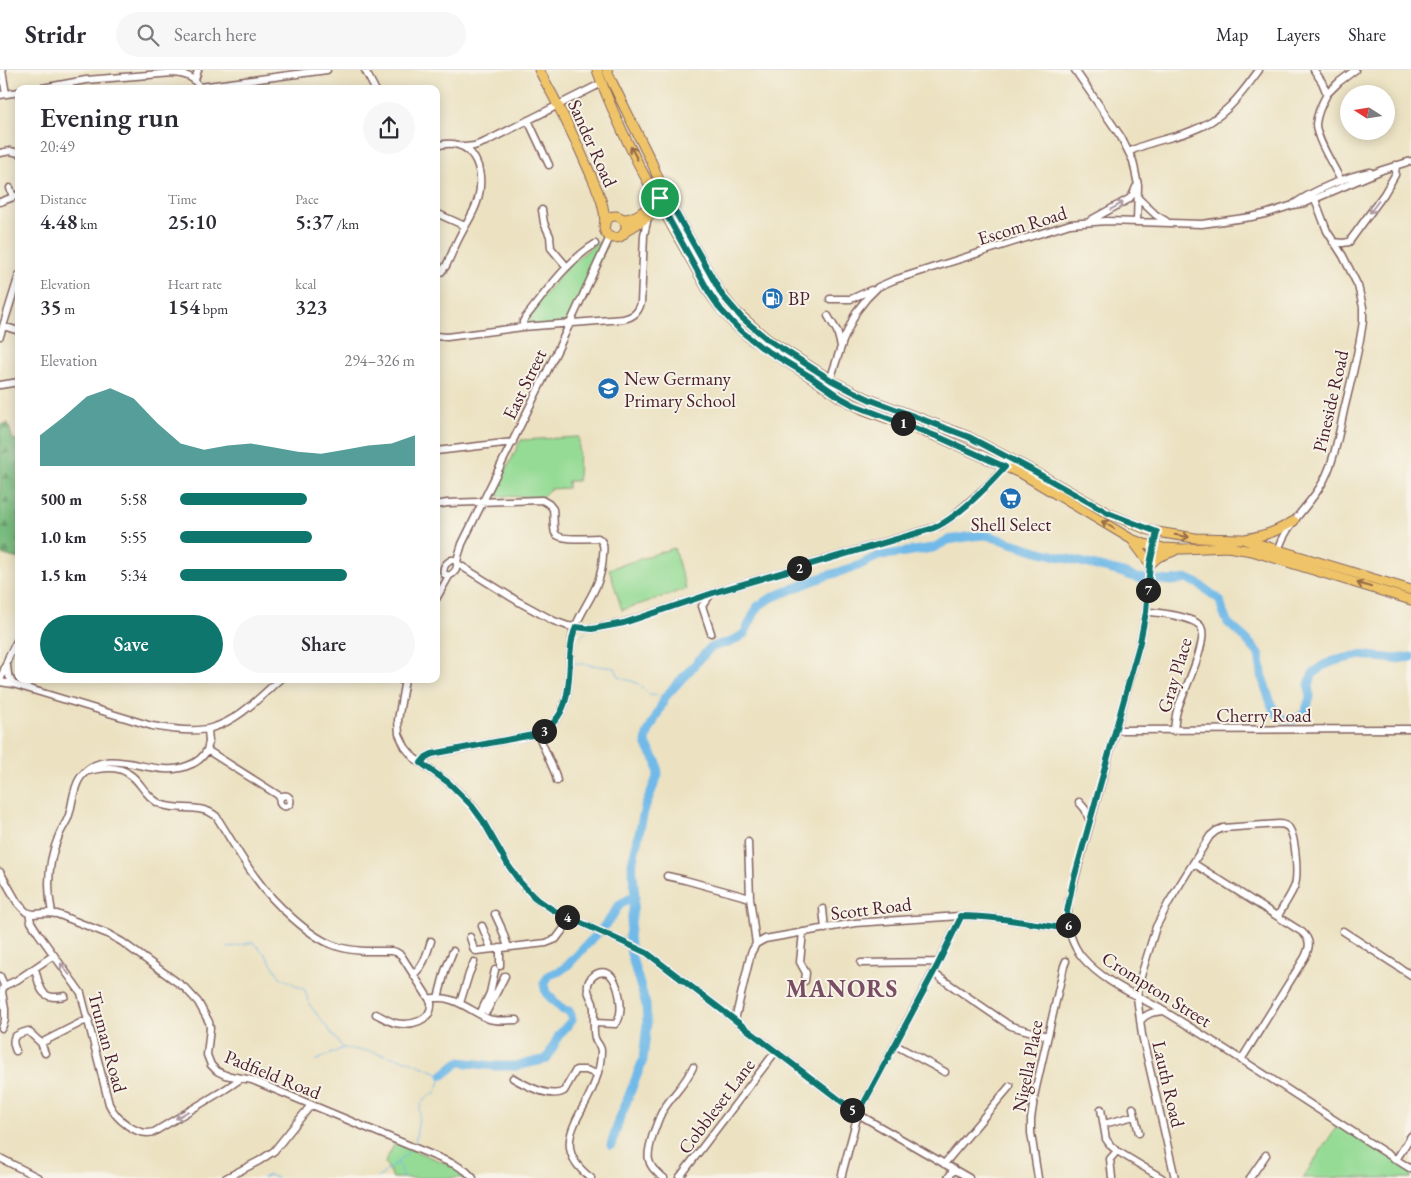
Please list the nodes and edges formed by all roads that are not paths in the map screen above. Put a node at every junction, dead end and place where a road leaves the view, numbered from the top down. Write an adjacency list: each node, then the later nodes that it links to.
1 (2, 70): 20 (street)
2 (198, 70): 13 (street)
3 (327, 70): 12 (street)
4 (365, 70): 18 (street)
5 (539, 70): 21 (main road, Sander Road)
6 (597, 70): 14 (main road)
7 (607, 70): 41 (main road)
8 (1076, 70): 27 (street)
9 (1259, 70): 27 (street)
10 (1314, 70): 19 (street)
11 (1355, 70): 19 (street)
12 (304, 72): 17 (street)
13 (195, 80): 15 (street); 16 (street)
14 (602, 83): 21 (street); 41 (main road, one-way to 14)
15 (59, 85)
16 (198, 85)
17 (223, 85)
18 (373, 85)
19 (1327, 94): 34 (street)
20 (3, 95)
21 (558, 104): 22 (street); 43 (main road, Sander Road)
22 (528, 120): 23 (street); 31 (street)
23 (485, 142): 25 (street); 29 (street)
24 (440, 145): 25 (street)
25 (465, 148): 29 (street)
26 (15, 152): 28 (street)
27 (1129, 152): 35 (street)
28 (0, 153)
29 (476, 160): 52 (street)
30 (1411, 161): 32 (street, Escom Road)
31 (549, 165)
32 (1396, 165): 33 (street, Escom Road); 56 (street, one-way to 56)
33 (1382, 170): 34 (street, Escom Road); 39 (street, Escom Road)
34 (1341, 181): 39 (street, Escom Road)
35 (1138, 182): 40 (street); 48 (street, one-way to 35)
36 (10, 188): 37 (street)
37 (15, 195)
38 (15, 196): 42 (street)
39 (1314, 196): 50 (street, Escom Road); 55 (street, Pineside Road)
40 (1138, 198): 49 (street); 50 (street)
41 (664, 201): 46 (main road); 47 (main road); 72 (main road); 75 (main road)
42 (0, 202)
43 (603, 205): 46 (main road, Sander Road); 51 (main road, Sander Road)
44 (542, 210): 59 (street)
45 (440, 215): 52 (street)
46 (619, 217): 51 (main road); 53 (main road)
47 (648, 217): 53 (main road); 66 (street)
48 (1088, 222): 49 (street, Escom Road); 62 (street, Escom Road)
49 (1137, 222): 50 (street, Escom Road)
50 (1169, 223)
51 (605, 225): 54 (main road)
52 (465, 226): 60 (street)
53 (626, 232): 54 (main road)
54 (610, 237): 66 (street, East Street)
55 (1334, 242): 56 (street); 58 (street, Pineside Road)
56 (1349, 242): 58 (street)
57 (595, 244): 59 (street)
58 (1342, 256): 82 (street, Pineside Road)
59 (567, 267): 68 (street)
60 (440, 272)
61 (15, 286): 65 (street)
62 (878, 287): 63 (street); 71 (street, Escom Road)
63 (830, 299)
64 (828, 316): 71 (street)
65 (3, 320): 67 (street); 69 (street)
66 (570, 324): 68 (street); 76 (street, East Street)
67 (15, 328)
68 (523, 328): 70 (street)
69 (0, 336)
70 (440, 336)
71 (842, 347): 72 (street, Escom Road)
72 (831, 380): 75 (street, Escom Road); 78 (main road)
73 (15, 383): 74 (street)
74 (0, 385)
75 (826, 388): 79 (main road)
76 (513, 442): 77 (street); 80 (street, East Street)
77 (440, 451)
78 (1012, 459): 79 (street); 83 (main road)
79 (1005, 467): 84 (main road, one-way to 79); 95 (street)
80 (483, 502): 81 (street); 89 (street, East Street); 98 (street)
81 (440, 505)
82 (1294, 521): 85 (main road); 88 (street, Pineside Road)
83 (1157, 532): 85 (main road, one-way to 85); 86 (street, Crompton Street)
84 (1131, 539): 86 (main road); 90 (main road)
85 (1242, 539): 88 (main road)
86 (1154, 546): 87 (main road); 90 (street, Crompton Street)
87 (1182, 549): 88 (main road); 90 (main road)
88 (1277, 555): 93 (main road); 96 (main road, one-way to 88)
89 (453, 563): 91 (street); 92 (street); 92 (street)
90 (1150, 564): 97 (street, Crompton Street)
91 (473, 572): 92 (street); 98 (street)
92 (444, 573): 94 (street)
93 (1411, 590)
94 (440, 591)
95 (711, 594): 98 (street); 99 (street)
96 (1411, 600)
97 (1146, 612): 108 (street, Crompton Street); 109 (street, Gray Place)
98 (576, 627): 110 (street)
99 (711, 633)
100 (15, 645): 101 (street)
101 (7, 661): 102 (street); 105 (street)
102 (0, 682): 105 (street)
103 (275, 683): 106 (street)
104 (404, 683): 112 (street)
105 (13, 684): 106 (street)
106 (208, 729): 111 (street)
107 (1411, 729): 109 (street, Cherry Road)
108 (1116, 730): 109 (street, Cherry Road); 117 (street, Crompton Street)
109 (1174, 730)
110 (538, 734): 112 (street); 114 (street)
111 (207, 750): 113 (street); 115 (street)
112 (421, 763): 129 (street)
113 (88, 771): 124 (street); 149 (street)
114 (557, 781)
115 (281, 798)
116 (1079, 802): 117 (street)
117 (1090, 823): 132 (street, Crompton Street)
118 (748, 842): 122 (street)
119 (1193, 864): 128 (street); 128 (street, Lauth Road); 156 (street, Lauth Road)
120 (0, 872): 125 (street)
121 (667, 876): 122 (street)
122 (750, 898): 137 (street)
123 (823, 909): 131 (street)
124 (52, 913): 125 (street, Padfield Road); 179 (street, Padfield Road)
125 (28, 914): 142 (street, Truman Road)
126 (495, 914): 138 (street)
127 (960, 916): 131 (street, Scott Road); 132 (street, Scott Road); 145 (street)
128 (1278, 916): 175 (street)
129 (571, 919): 138 (street); 165 (street)
130 (482, 926): 139 (street)
131 (825, 929): 134 (street, Scott Road)
132 (1069, 929): 156 (street, Crompton Street)
133 (1343, 931): 150 (street)
134 (803, 932): 137 (street, Scott Road); 153 (street)
135 (470, 937): 139 (street)
136 (431, 941): 149 (street)
137 (756, 944): 165 (street)
138 (508, 947): 140 (street)
139 (491, 948): 140 (street)
140 (500, 948): 162 (street)
141 (453, 951): 157 (street)
142 (54, 955): 147 (street); 163 (street, Truman Road, one-way to 142)
143 (1066, 961): 169 (street, Nigella Place)
144 (474, 962): 159 (street)
145 (939, 962): 146 (street); 148 (street)
146 (861, 964)
147 (35, 968): 154 (street); 155 (street, Truman Road)
148 (933, 973): 169 (street); 171 (street)
149 (414, 974): 158 (street)
150 (1411, 975)
151 (0, 976): 154 (street)
152 (505, 976): 162 (street)
153 (805, 981)
154 (4, 986): 168 (street)
155 (65, 996)
156 (1137, 997): 160 (street, Crompton Street); 166 (street, Lauth Road)
157 (438, 998): 158 (street); 159 (street)
158 (429, 999): 161 (street)
159 (460, 1003): 162 (street)
160 (1164, 1011): 166 (street); 175 (street, Crompton Street)
161 (376, 1014)
162 (482, 1015): 164 (street)
163 (88, 1020): 170 (street); 179 (street, Truman Road, one-way to 163)
164 (517, 1020)
165 (735, 1020): 173 (street)
166 (1140, 1021): 209 (street, Lauth Road)
167 (595, 1023): 167 (street); 178 (street)
168 (2, 1028)
169 (1047, 1036): 206 (street, Nigella Place)
170 (41, 1043): 172 (street); 174 (street)
171 (895, 1045): 177 (street); 185 (street)
172 (16, 1051)
173 (776, 1051): 185 (street); 202 (street, Cobbleset Lane)
174 (45, 1053)
175 (1241, 1060): 193 (street, Crompton Street)
176 (693, 1067): 201 (street)
177 (944, 1072)
178 (597, 1074): 180 (street); 200 (street)
179 (242, 1078): 182 (street, Padfield Road)
180 (513, 1078)
181 (1010, 1086): 194 (street)
182 (311, 1104): 198 (street); 199 (street, Padfield Road)
183 (1133, 1108): 186 (street)
184 (1102, 1109): 187 (street)
185 (858, 1114): 194 (street); 203 (street)
186 (1134, 1116): 187 (street); 188 (street)
187 (1104, 1124): 190 (street)
188 (1139, 1134)
189 (1411, 1136): 193 (street)
190 (1117, 1151): 207 (street); 208 (street)
191 (1266, 1155): 210 (street)
192 (0, 1158): 197 (street)
193 (1396, 1160): 196 (street, Crompton Street)
194 (944, 1164): 195 (street)
195 (954, 1169): 204 (street); 205 (street)
196 (1411, 1169)
197 (39, 1178)
198 (226, 1178)
199 (473, 1178)
200 (591, 1178)
201 (664, 1178)
202 (679, 1178)
203 (840, 1178)
204 (948, 1178)
205 (969, 1178)
206 (1038, 1178)
207 (1112, 1178)
208 (1162, 1178)
209 (1175, 1178)
210 (1250, 1178)

